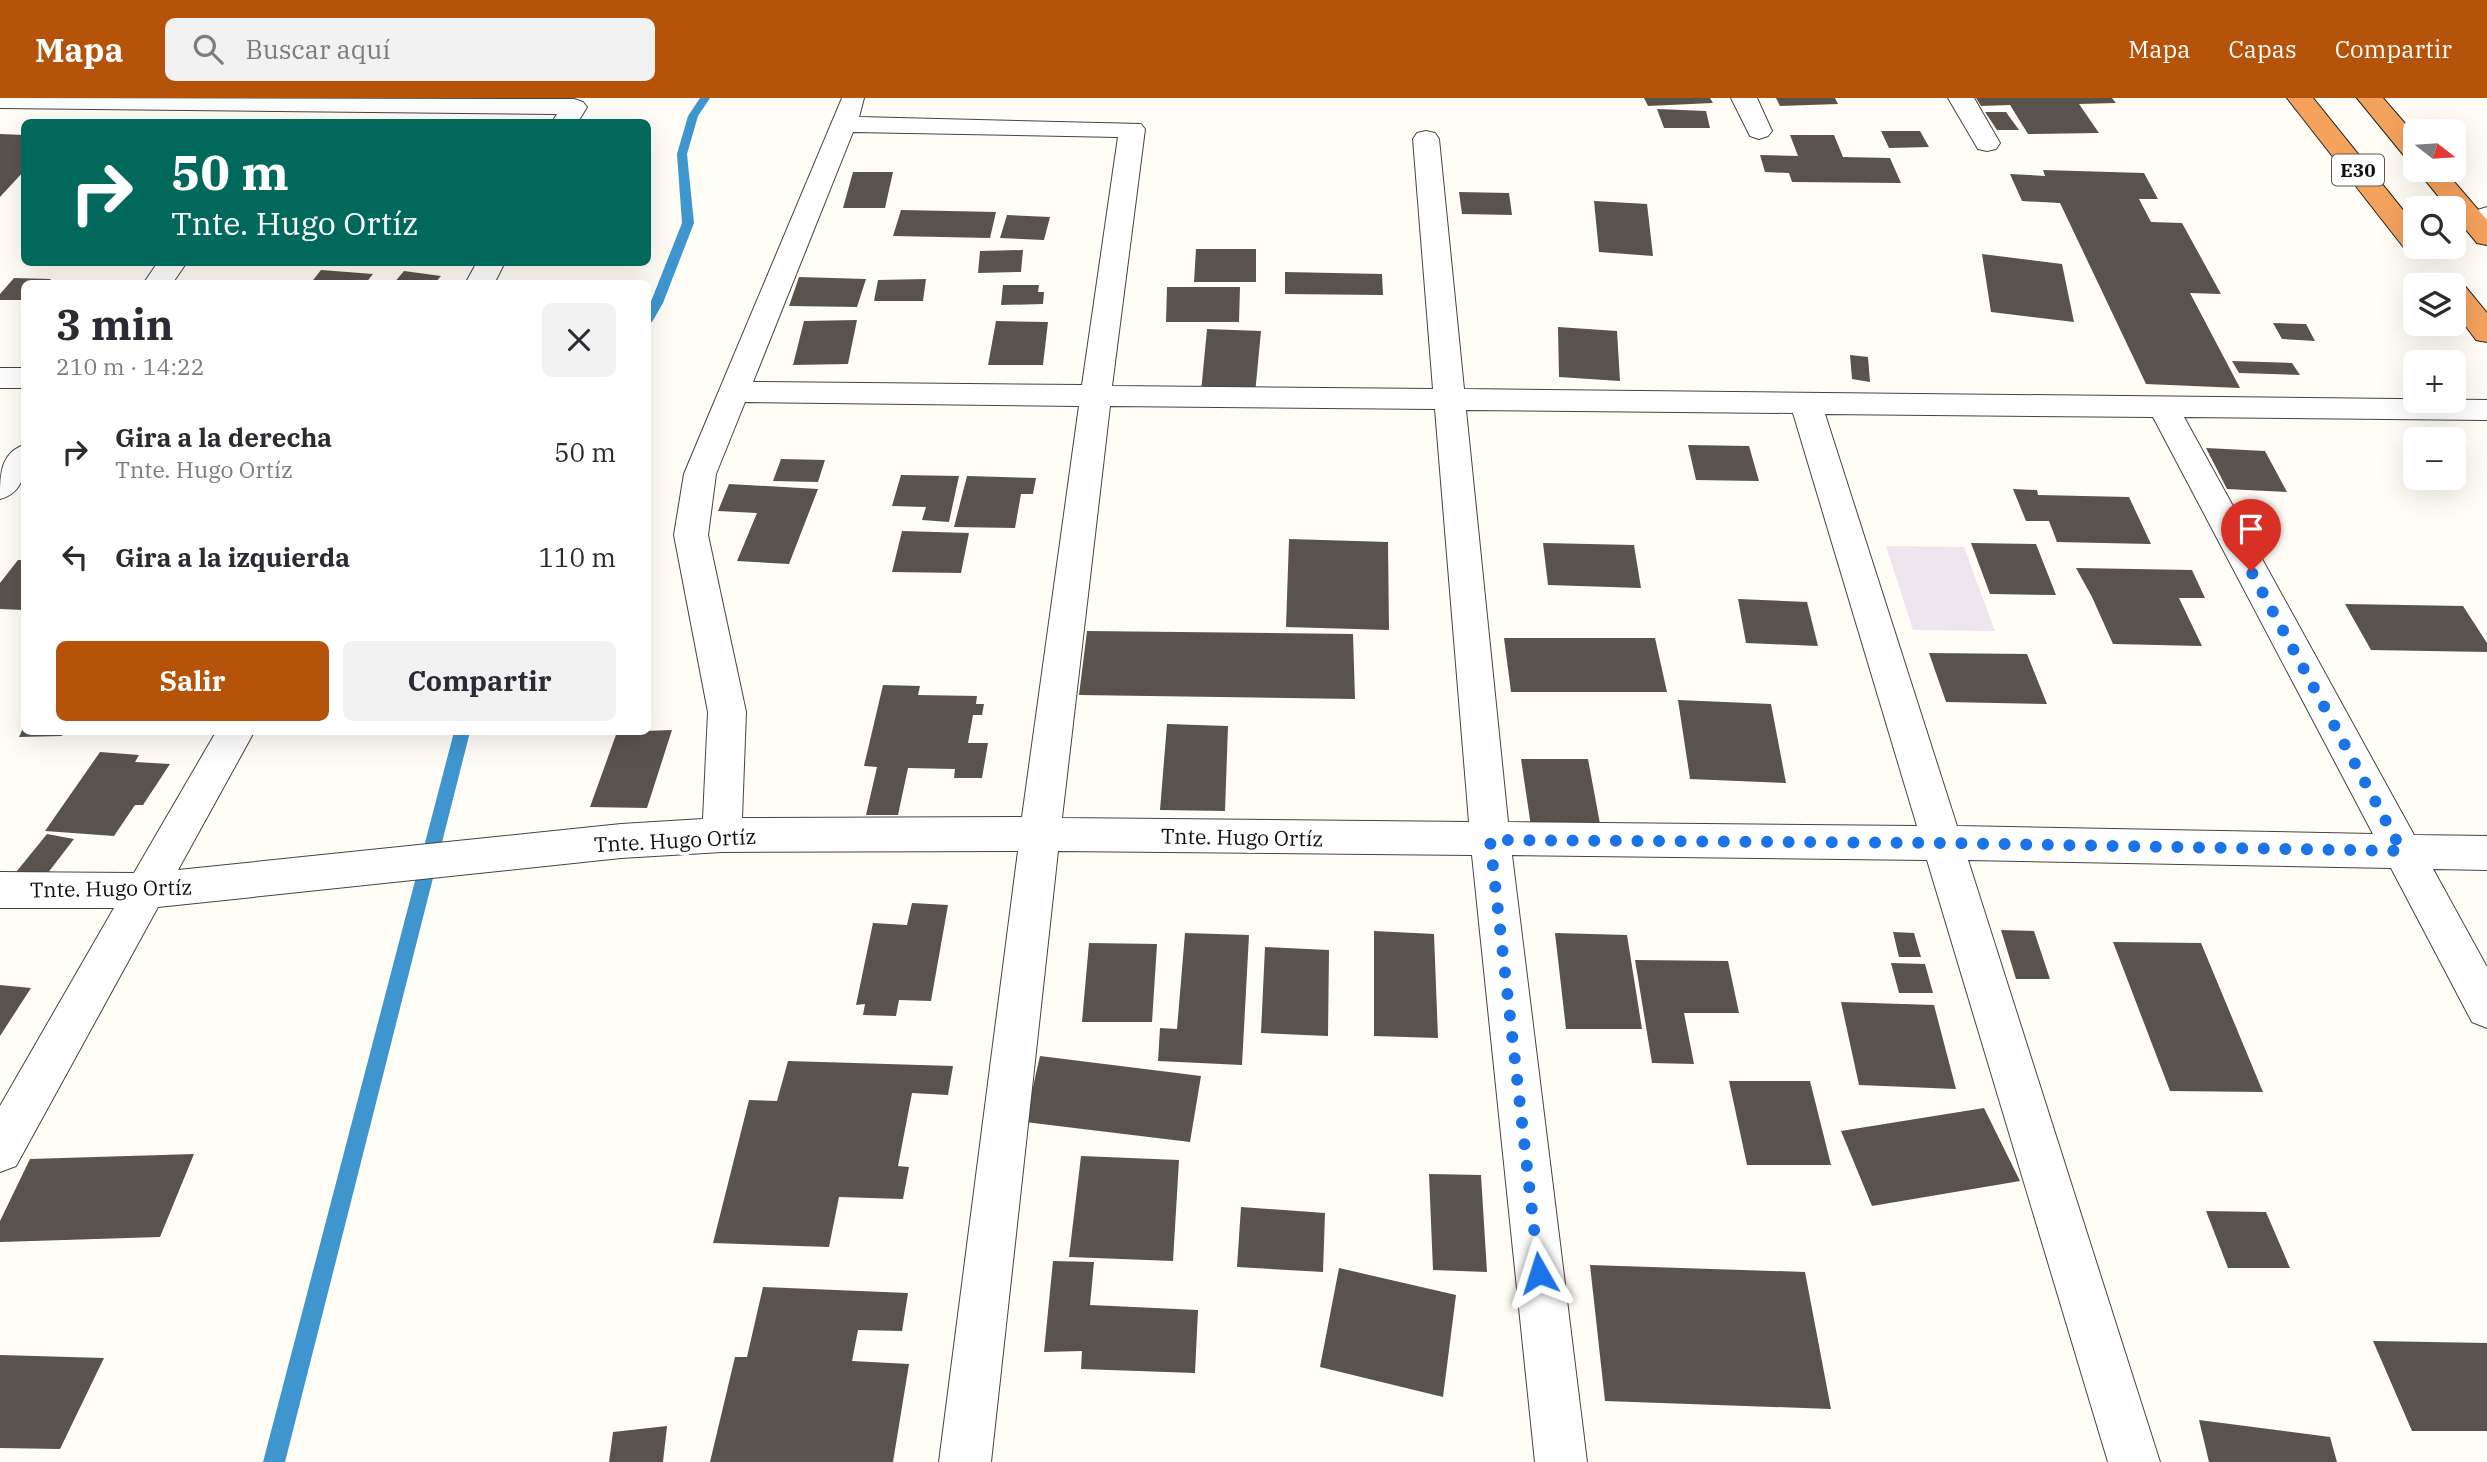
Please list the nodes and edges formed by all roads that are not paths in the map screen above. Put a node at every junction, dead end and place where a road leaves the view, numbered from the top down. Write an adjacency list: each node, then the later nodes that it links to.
1 (1744, 98): 10 (street)
2 (1961, 98): 13 (street)
3 (2300, 98): 15 (highway, E30)
4 (2370, 98): 11 (highway, E30)
5 (1, 99): 8 (street)
6 (432, 102): 8 (street); 9 (street)
7 (848, 111): 21 (street); 22 (street)
8 (286, 113)
9 (570, 115)
10 (1759, 131)
11 (2403, 138)
12 (1426, 139): 23 (street)
13 (1987, 143)
14 (2440, 182): 16 (highway)
15 (2403, 223)
16 (2475, 224)
17 (2466, 306): 18 (highway)
18 (2487, 333)
19 (0, 378): 20 (street)
20 (21, 378)
21 (733, 392): 22 (street); 30 (street)
22 (1094, 395): 23 (street); 31 (street)
23 (1448, 398): 24 (street); 32 (street)
24 (1806, 403): 25 (street); 33 (street)
25 (2163, 407): 26 (street); 34 (street)
26 (2487, 410)
27 (21, 460): 28 (street)
28 (0, 488)
29 (233, 735): 37 (street)
30 (722, 835): 31 (street, Tnte. Hugo Ortíz); 37 (street, Tnte. Hugo Ortíz)
31 (1039, 835): 32 (street, Tnte. Hugo Ortíz); 40 (street)
32 (1490, 840): 33 (street, Tnte. Hugo Ortíz); 41 (street)
33 (1943, 843): 34 (street, Tnte. Hugo Ortíz); 42 (street)
34 (2402, 851): 35 (street, Tnte. Hugo Ortíz); 38 (street)
35 (2487, 853)
36 (0, 890): 37 (street, Tnte. Hugo Ortíz)
37 (147, 891): 39 (street)
38 (2487, 1007)
39 (0, 1150)
40 (965, 1462)
41 (1561, 1462)
42 (2134, 1462)

